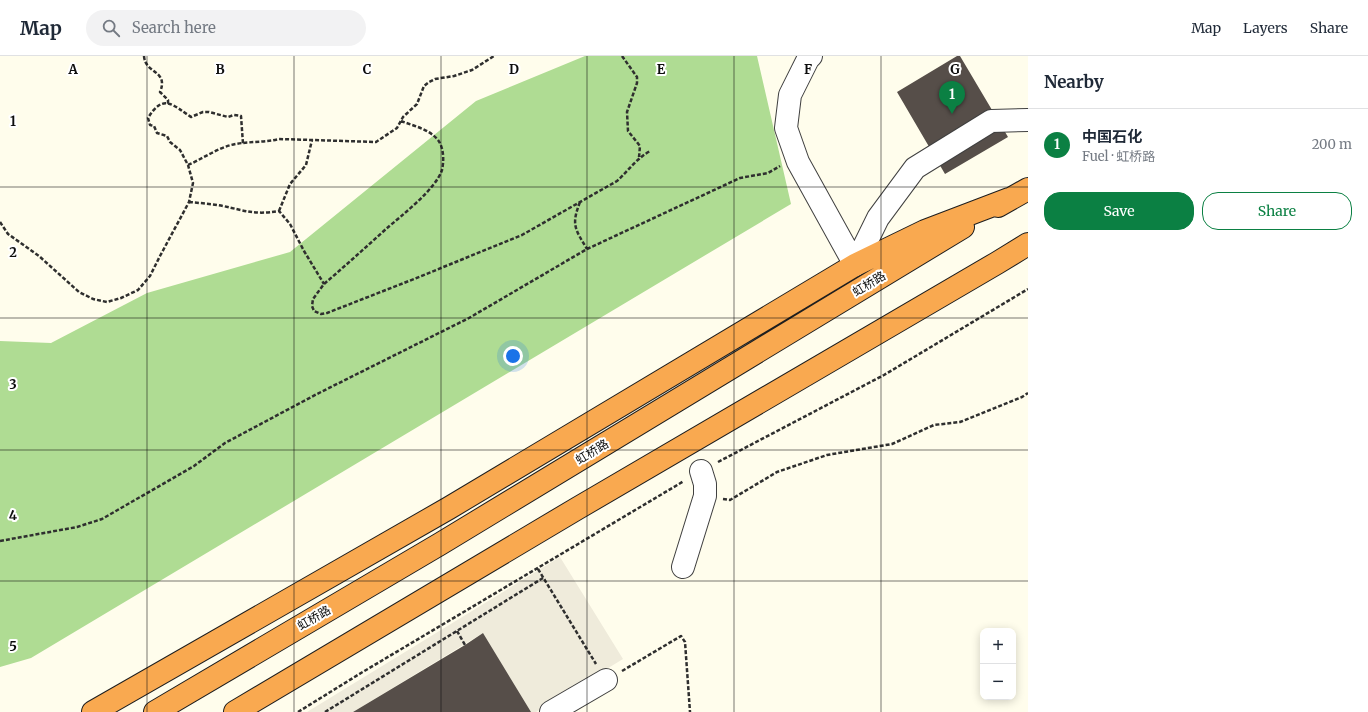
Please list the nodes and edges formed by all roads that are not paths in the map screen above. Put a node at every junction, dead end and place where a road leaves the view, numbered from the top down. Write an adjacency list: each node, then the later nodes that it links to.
1 (811, 56): 5 (street)
2 (1028, 120): 5 (street)
3 (1019, 194): 5 (highway); 13 (highway, 虹桥路)
4 (1028, 244): 8 (highway)
5 (856, 265): 9 (highway)
6 (701, 471): 7 (street)
7 (683, 567)
8 (346, 647): 14 (highway); 15 (highway)
9 (152, 679): 11 (highway); 12 (highway)
10 (606, 680): 16 (street)
11 (82, 712)
12 (93, 712)
13 (154, 712)
14 (235, 712)
15 (252, 712)
16 (551, 712)

